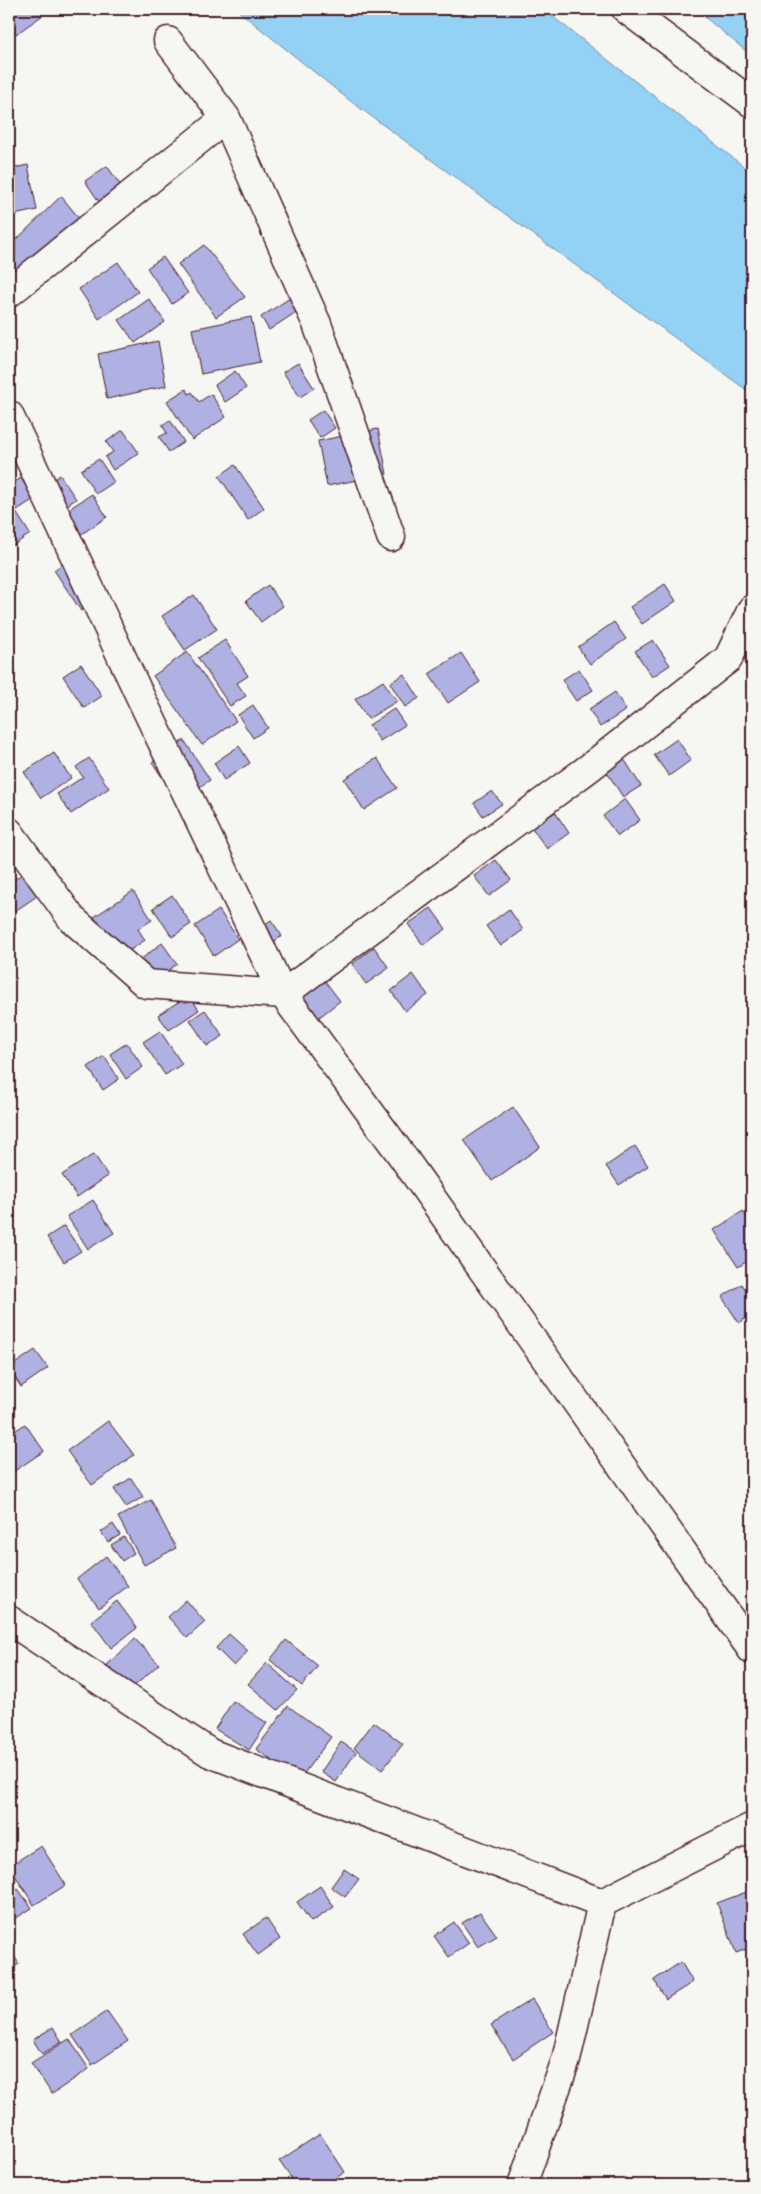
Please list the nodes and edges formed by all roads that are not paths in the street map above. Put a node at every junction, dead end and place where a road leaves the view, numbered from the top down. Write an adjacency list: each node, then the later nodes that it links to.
1 (626, 9): 3 (street)
2 (168, 41): 4 (street)
3 (752, 103)
4 (226, 118): 5 (street); 7 (street)
5 (9, 293)
6 (9, 415): 10 (street)
7 (390, 537)
8 (752, 609): 10 (street)
9 (9, 832): 10 (street)
10 (283, 994): 12 (street)
11 (9, 1620): 14 (street)
12 (752, 1650)
13 (752, 1827): 14 (street)
14 (602, 1903): 15 (street)
15 (522, 2185)

